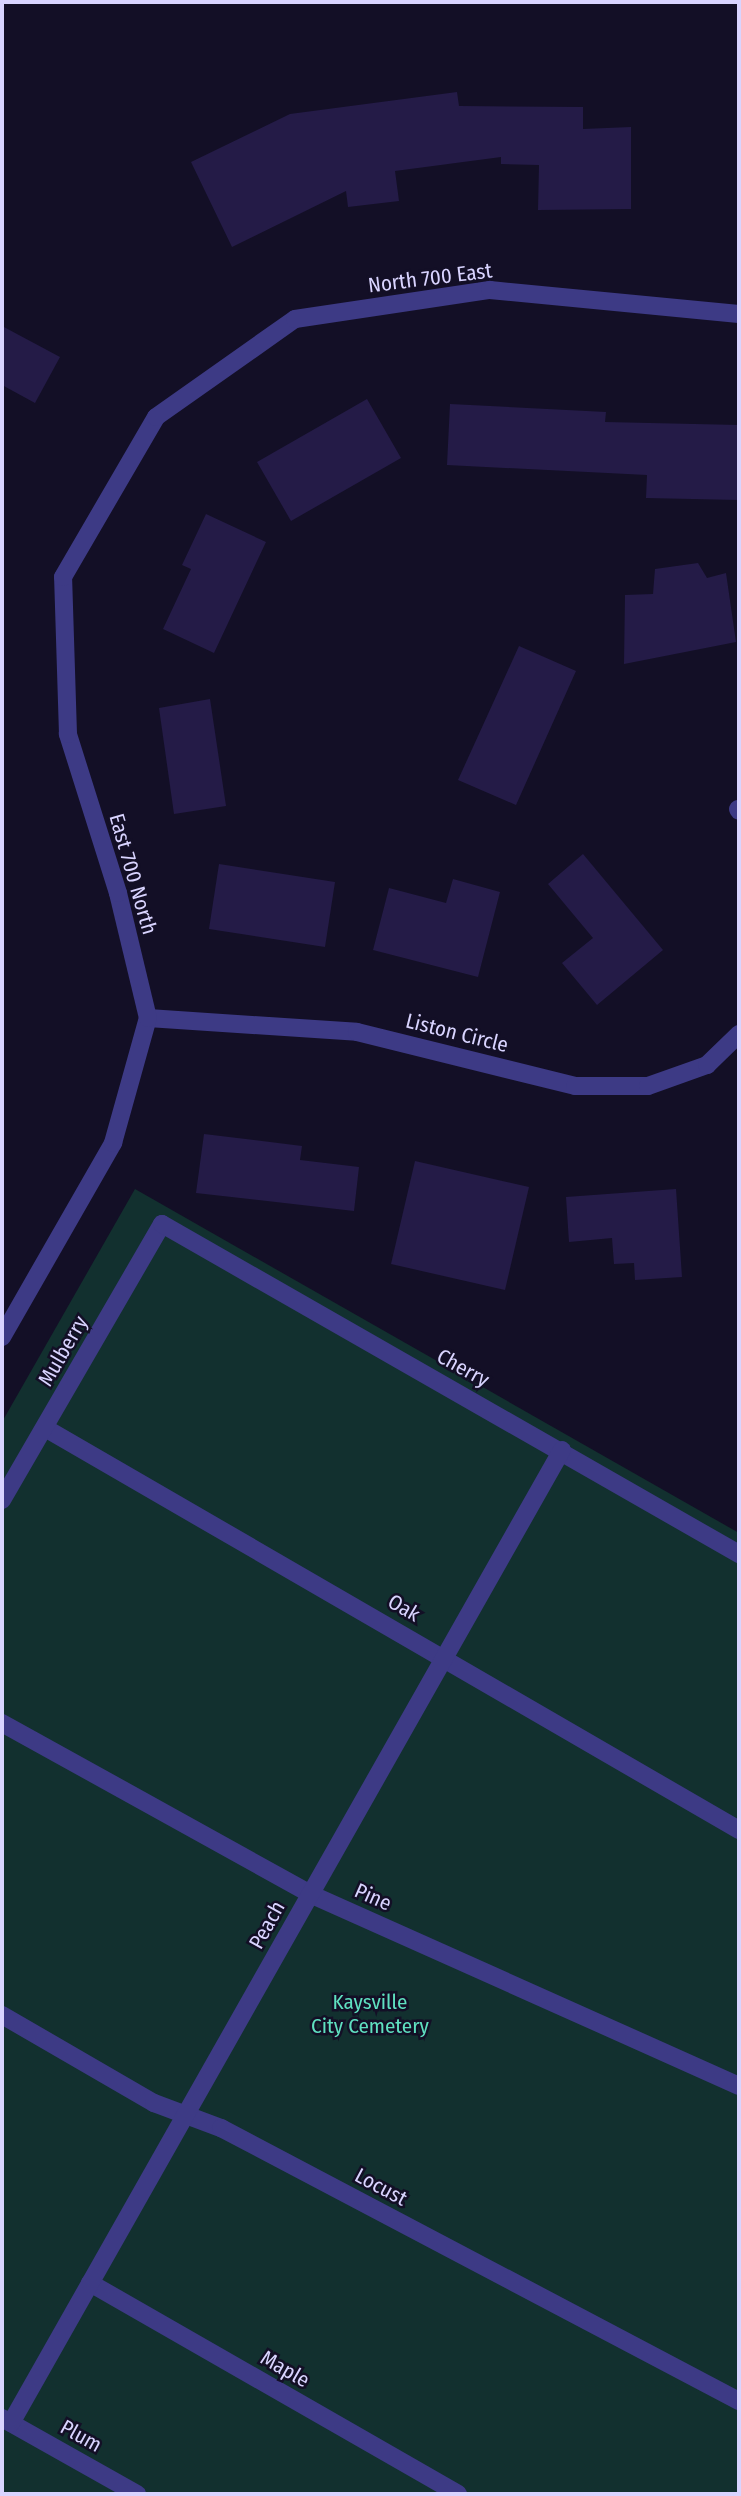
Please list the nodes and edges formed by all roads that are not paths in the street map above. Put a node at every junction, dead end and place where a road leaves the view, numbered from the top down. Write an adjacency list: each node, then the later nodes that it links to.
1 (739, 314): 2 (street, North 700 East)
2 (156, 417): 3 (street, East 700 North)
3 (148, 1018): 4 (street, Liston Circle); 6 (street, East 700 North)
4 (739, 1034)
5 (162, 1224): 7 (street, Mulberry); 8 (street, Cherry)
6 (2, 1337)
7 (45, 1428): 9 (street, Mulberry); 11 (street, Oak)
8 (562, 1450): 10 (street, Cherry); 11 (street, Peach)
9 (2, 1500)
10 (739, 1554)
11 (444, 1657): 13 (street, Oak); 14 (street, Peach)
12 (2, 1723): 14 (street, Pine)
13 (739, 1830)
14 (310, 1894): 16 (street, Pine); 17 (street, Peach)
15 (2, 2015): 17 (street, Locust)
16 (739, 2085)
17 (187, 2112): 18 (street, Peach); 19 (street, Locust)
18 (90, 2283): 20 (street, Peach); 22 (street, Maple)
19 (739, 2401)
20 (6, 2420): 21 (street, Plum)
21 (137, 2494)
22 (458, 2494)

